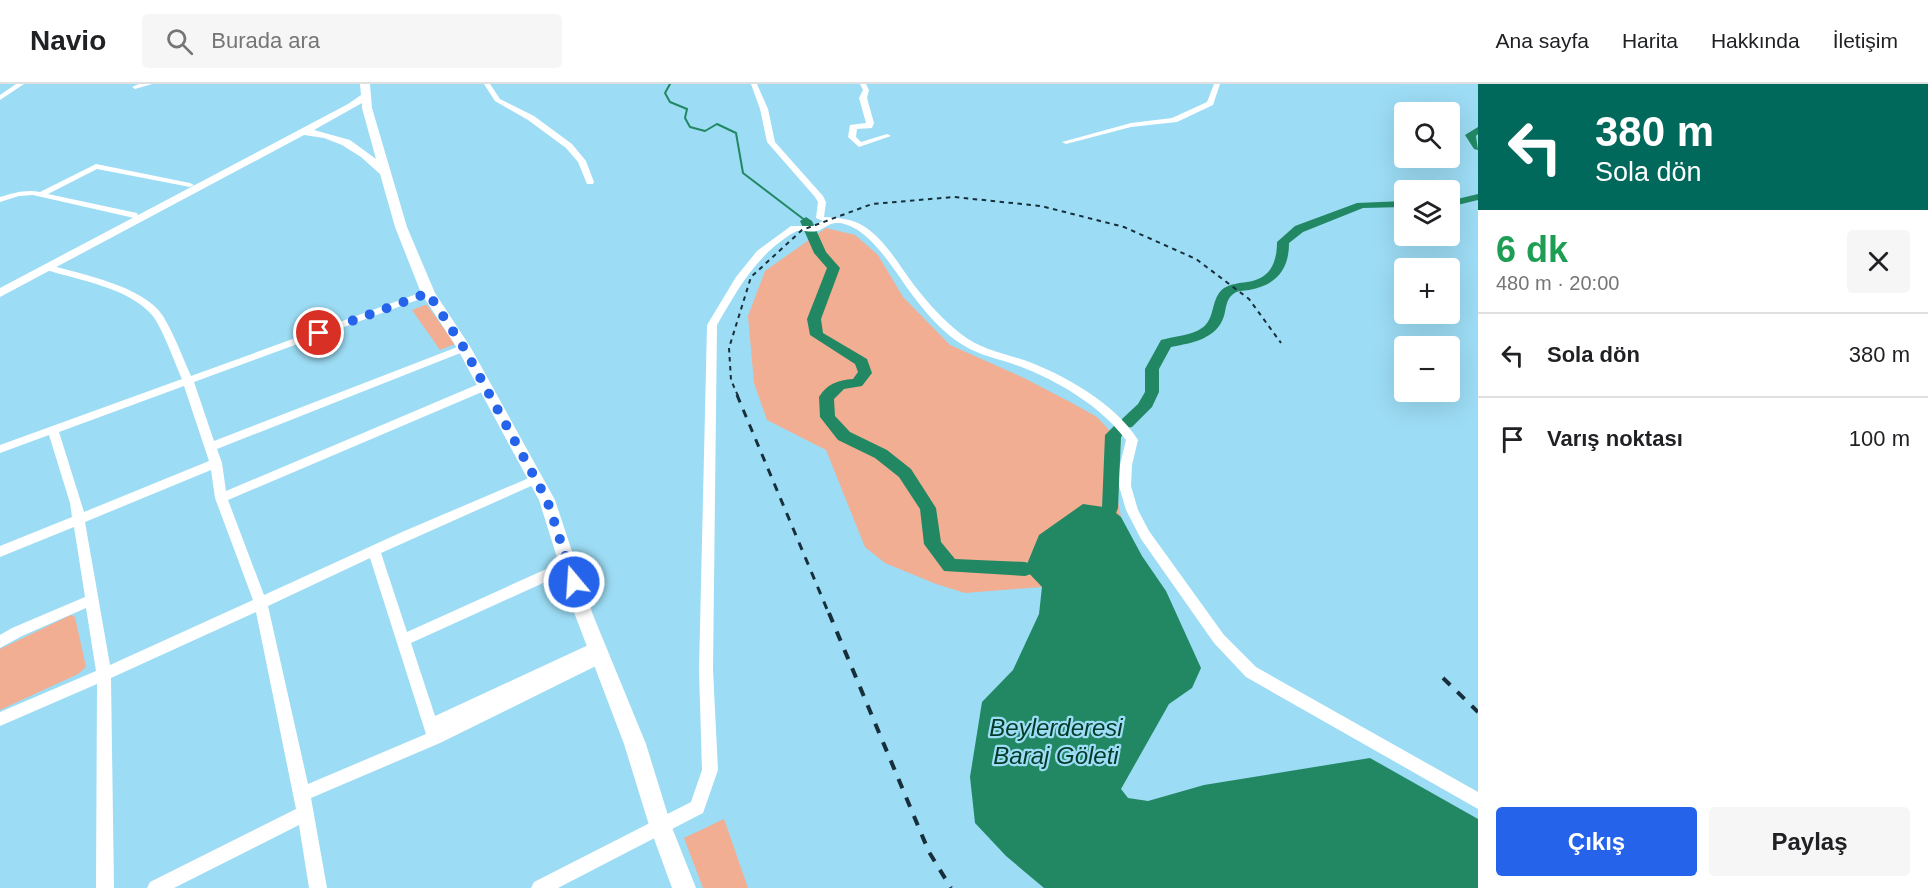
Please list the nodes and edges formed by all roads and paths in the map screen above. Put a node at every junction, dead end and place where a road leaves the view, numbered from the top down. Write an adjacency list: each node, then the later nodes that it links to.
1 (21, 84): 9 (street)
2 (149, 84): 7 (street)
3 (487, 84): 14 (street)
4 (754, 84): 19 (street)
5 (863, 84): 11 (street)
6 (1217, 84): 12 (street)
7 (135, 87)
8 (365, 90): 10 (main road); 13 (main road); 15 (main road)
9 (0, 98)
10 (302, 132): 13 (main road); 20 (main road)
11 (886, 136)
12 (1066, 142)
13 (384, 174): 23 (main road)
14 (590, 182)
15 (190, 185): 16 (street); 18 (main road)
16 (42, 194): 17 (street); 18 (street)
17 (0, 200)
18 (134, 215): 21 (main road)
19 (831, 221): 46 (street); 48 (street)
20 (49, 268): 22 (main road); 25 (street)
21 (0, 285)
22 (0, 293)
23 (428, 293): 24 (main road); 25 (street)
24 (464, 348): 26 (main road); 28 (street)
25 (188, 381): 27 (street); 28 (street)
26 (485, 386): 31 (main road); 32 (street)
27 (53, 429): 29 (street); 33 (street)
28 (210, 447): 30 (street)
29 (0, 449)
30 (216, 463): 32 (street); 33 (street)
31 (536, 479): 34 (street); 36 (main road)
32 (221, 498): 38 (street)
33 (78, 520): 35 (street); 37 (street)
34 (374, 551): 38 (street); 39 (street)
35 (0, 552)
36 (568, 565): 39 (street); 41 (main road)
37 (92, 600): 40 (street); 42 (street)
38 (261, 604): 42 (street); 45 (street)
39 (404, 640): 44 (street)
40 (0, 642)
41 (599, 652): 44 (street); 48 (main road)
42 (104, 675): 43 (street); 49 (street)
43 (0, 719)
44 (433, 732): 45 (street)
45 (302, 794): 47 (street)
46 (1478, 801)
47 (305, 813): 50 (street); 51 (street)
48 (660, 825): 52 (street); 53 (main road)
49 (105, 888)
50 (156, 888)
51 (318, 888)
52 (540, 888)
53 (684, 888)

